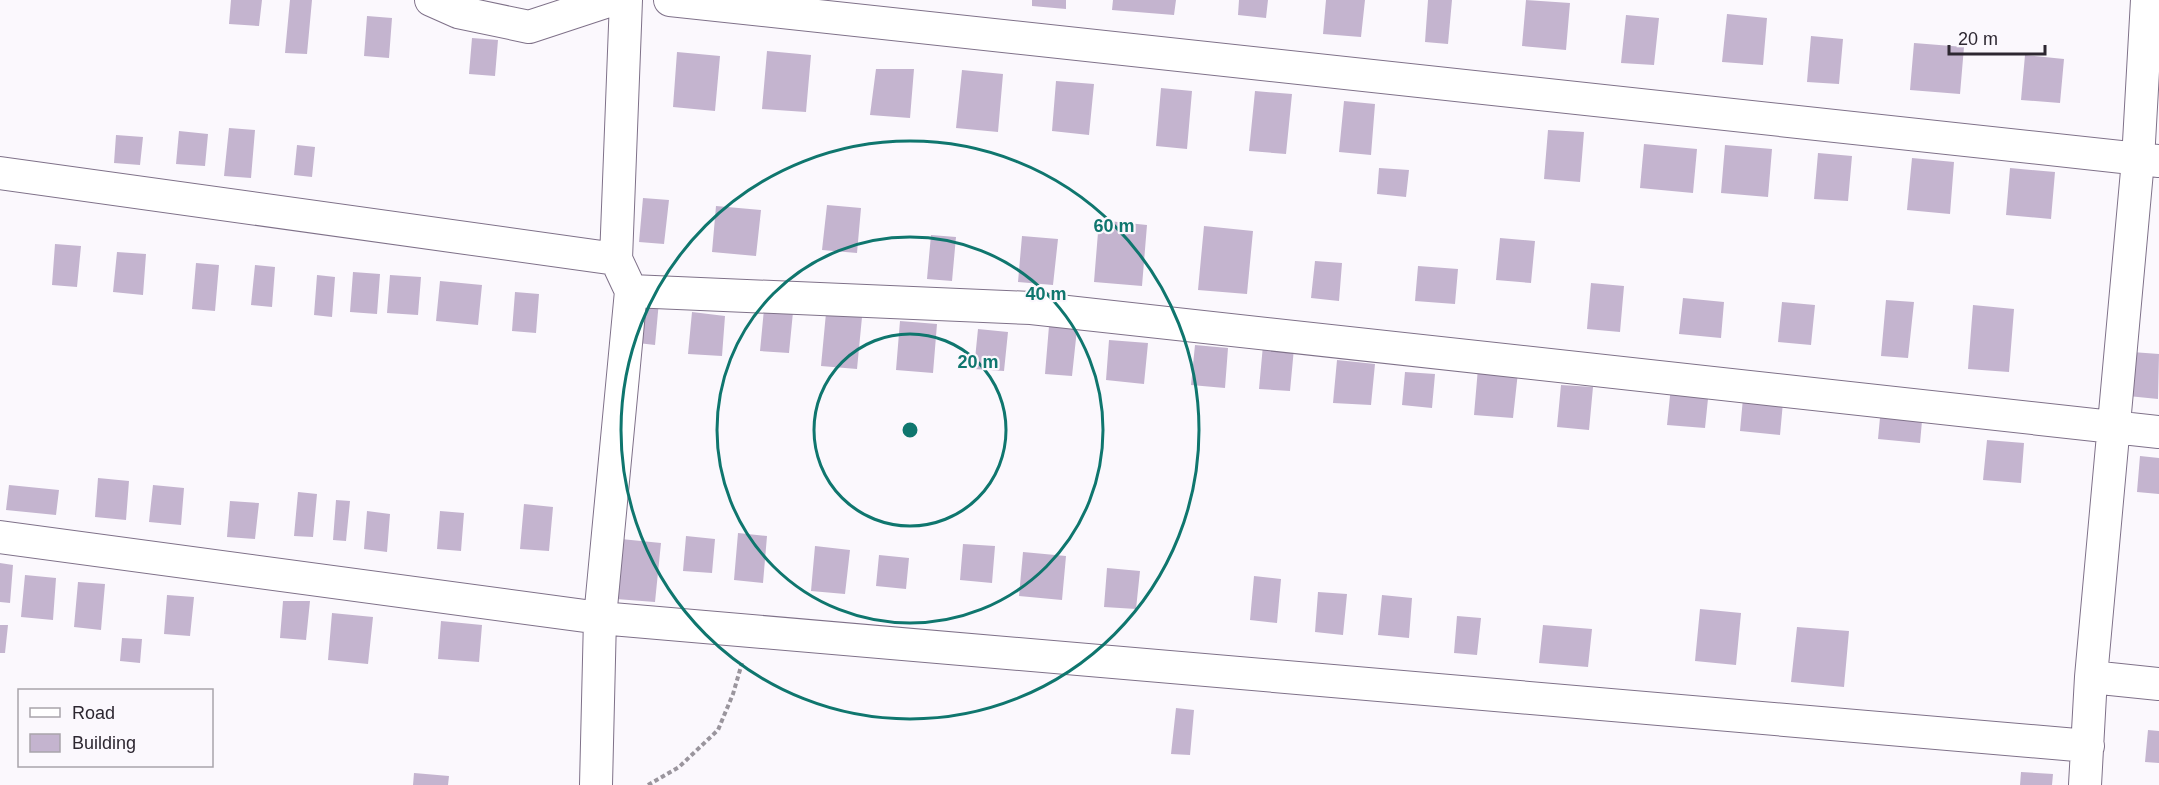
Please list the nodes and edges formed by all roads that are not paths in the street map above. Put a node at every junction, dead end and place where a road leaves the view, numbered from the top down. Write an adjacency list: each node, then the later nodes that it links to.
1 (431, 0): 2 (lane)
2 (612, 0)
3 (626, 0): 8 (lane)
4 (670, 0): 6 (lane)
5 (2147, 0): 6 (lane)
6 (2149, 160): 10 (lane)
7 (0, 173): 8 (lane)
8 (616, 259): 9 (lane)
9 (632, 291): 10 (lane); 13 (lane)
10 (2114, 428): 11 (lane); 14 (lane)
11 (2159, 432)
12 (0, 537): 13 (lane)
13 (600, 618): 16 (lane); 17 (lane)
14 (2091, 677): 15 (lane); 16 (lane)
15 (2159, 684)
16 (2088, 746): 18 (lane)
17 (596, 785)
18 (2085, 785)

